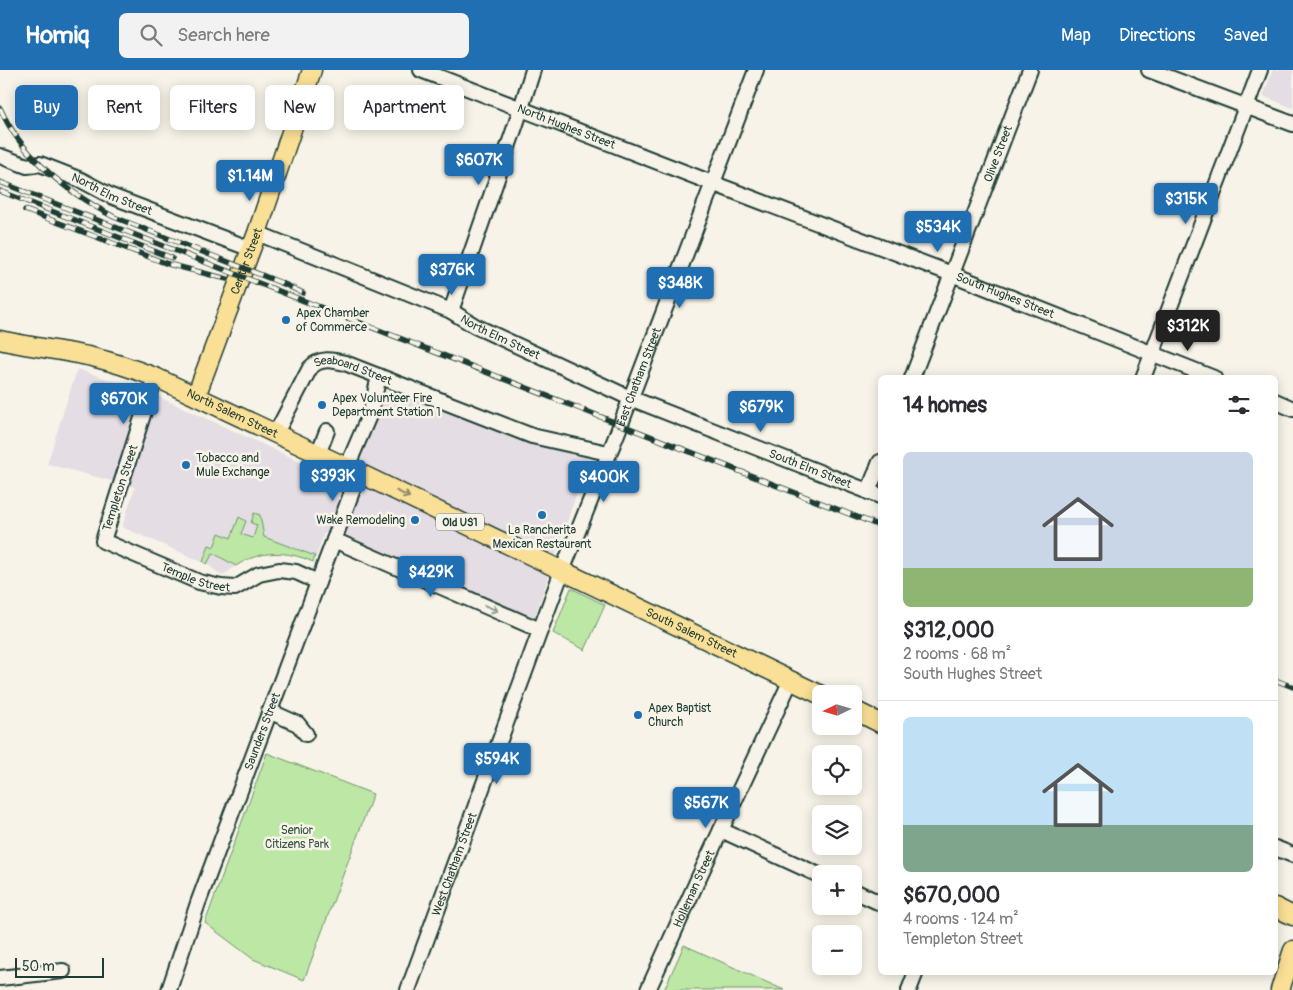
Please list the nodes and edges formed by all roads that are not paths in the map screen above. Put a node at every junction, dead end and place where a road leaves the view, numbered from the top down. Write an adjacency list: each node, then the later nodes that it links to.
1 (312, 70): 13 (main road, Center Street)
2 (421, 70): 9 (street, North Hughes Street)
3 (533, 70): 9 (street)
4 (756, 70): 12 (street, East Chatham Street)
5 (1030, 70): 14 (street, Olive Street)
6 (1149, 70): 8 (street)
7 (1260, 70): 8 (street)
8 (1246, 106): 10 (street); 17 (street)
9 (520, 108): 12 (street, North Hughes Street); 15 (street)
10 (1293, 124)
11 (0, 156): 13 (street, North Elm Street)
12 (712, 183): 14 (street, South Hughes Street); 24 (street, East Chatham Street)
13 (254, 241): 15 (street, North Elm Street); 23 (main road, Center Street)
14 (952, 275): 17 (street, South Hughes Street); 18 (street, Olive Street)
15 (451, 311): 24 (street, North Elm Street)
16 (0, 340): 22 (main road, North Salem Street)
17 (1152, 354): 19 (street); 20 (street, South Hughes Street)
18 (913, 375)
19 (1144, 375)
20 (1206, 375)
21 (379, 376): 28 (street, Seaboard Street); 29 (street, Seaboard Street); 31 (street, Saunders Street)
22 (155, 377): 23 (main road, North Salem Street); 35 (street, Templeton Street)
23 (196, 396): 28 (main road, North Salem Street / Old US1)
24 (630, 398): 29 (street, East Chatham Street); 33 (street, South Elm Street)
25 (1278, 402): 26 (street)
26 (1293, 408)
27 (327, 431): 30 (street)
28 (276, 433): 30 (main road, North Salem Street / Old US1)
29 (608, 453): 36 (street, East Chatham Street)
30 (318, 454): 31 (main road, North Salem Street / Old US1)
31 (353, 470): 34 (street, Saunders Street); 36 (main road, North Salem Street / Old US1, one-way to 36)
32 (878, 473): 33 (street)
33 (874, 494)
34 (334, 540): 37 (street, Saunders Street); 38 (street, one-way to 38)
35 (102, 541): 37 (street, Temple Street)
36 (562, 571): 38 (street, West Chatham Street); 39 (main road, South Salem Street)
37 (318, 582): 41 (street, Saunders Street)
38 (540, 630): 58 (street, West Chatham Street)
39 (791, 680): 40 (main road, South Salem Street); 45 (street, Holleman Street)
40 (812, 690)
41 (269, 711): 44 (street); 57 (street, Saunders Street)
42 (862, 714): 43 (main road)
43 (878, 722)
44 (306, 734)
45 (721, 830): 48 (street); 59 (street, Holleman Street)
46 (1278, 849): 47 (street)
47 (1293, 855)
48 (812, 872)
49 (862, 895): 50 (street)
50 (878, 902)
51 (1278, 909): 52 (main road)
52 (1293, 916)
53 (1293, 950): 61 (main road)
54 (63, 971): 56 (street)
55 (915, 975): 60 (street)
56 (0, 978)
57 (169, 990)
58 (408, 990)
59 (648, 990)
60 (909, 990)
61 (1280, 990)

